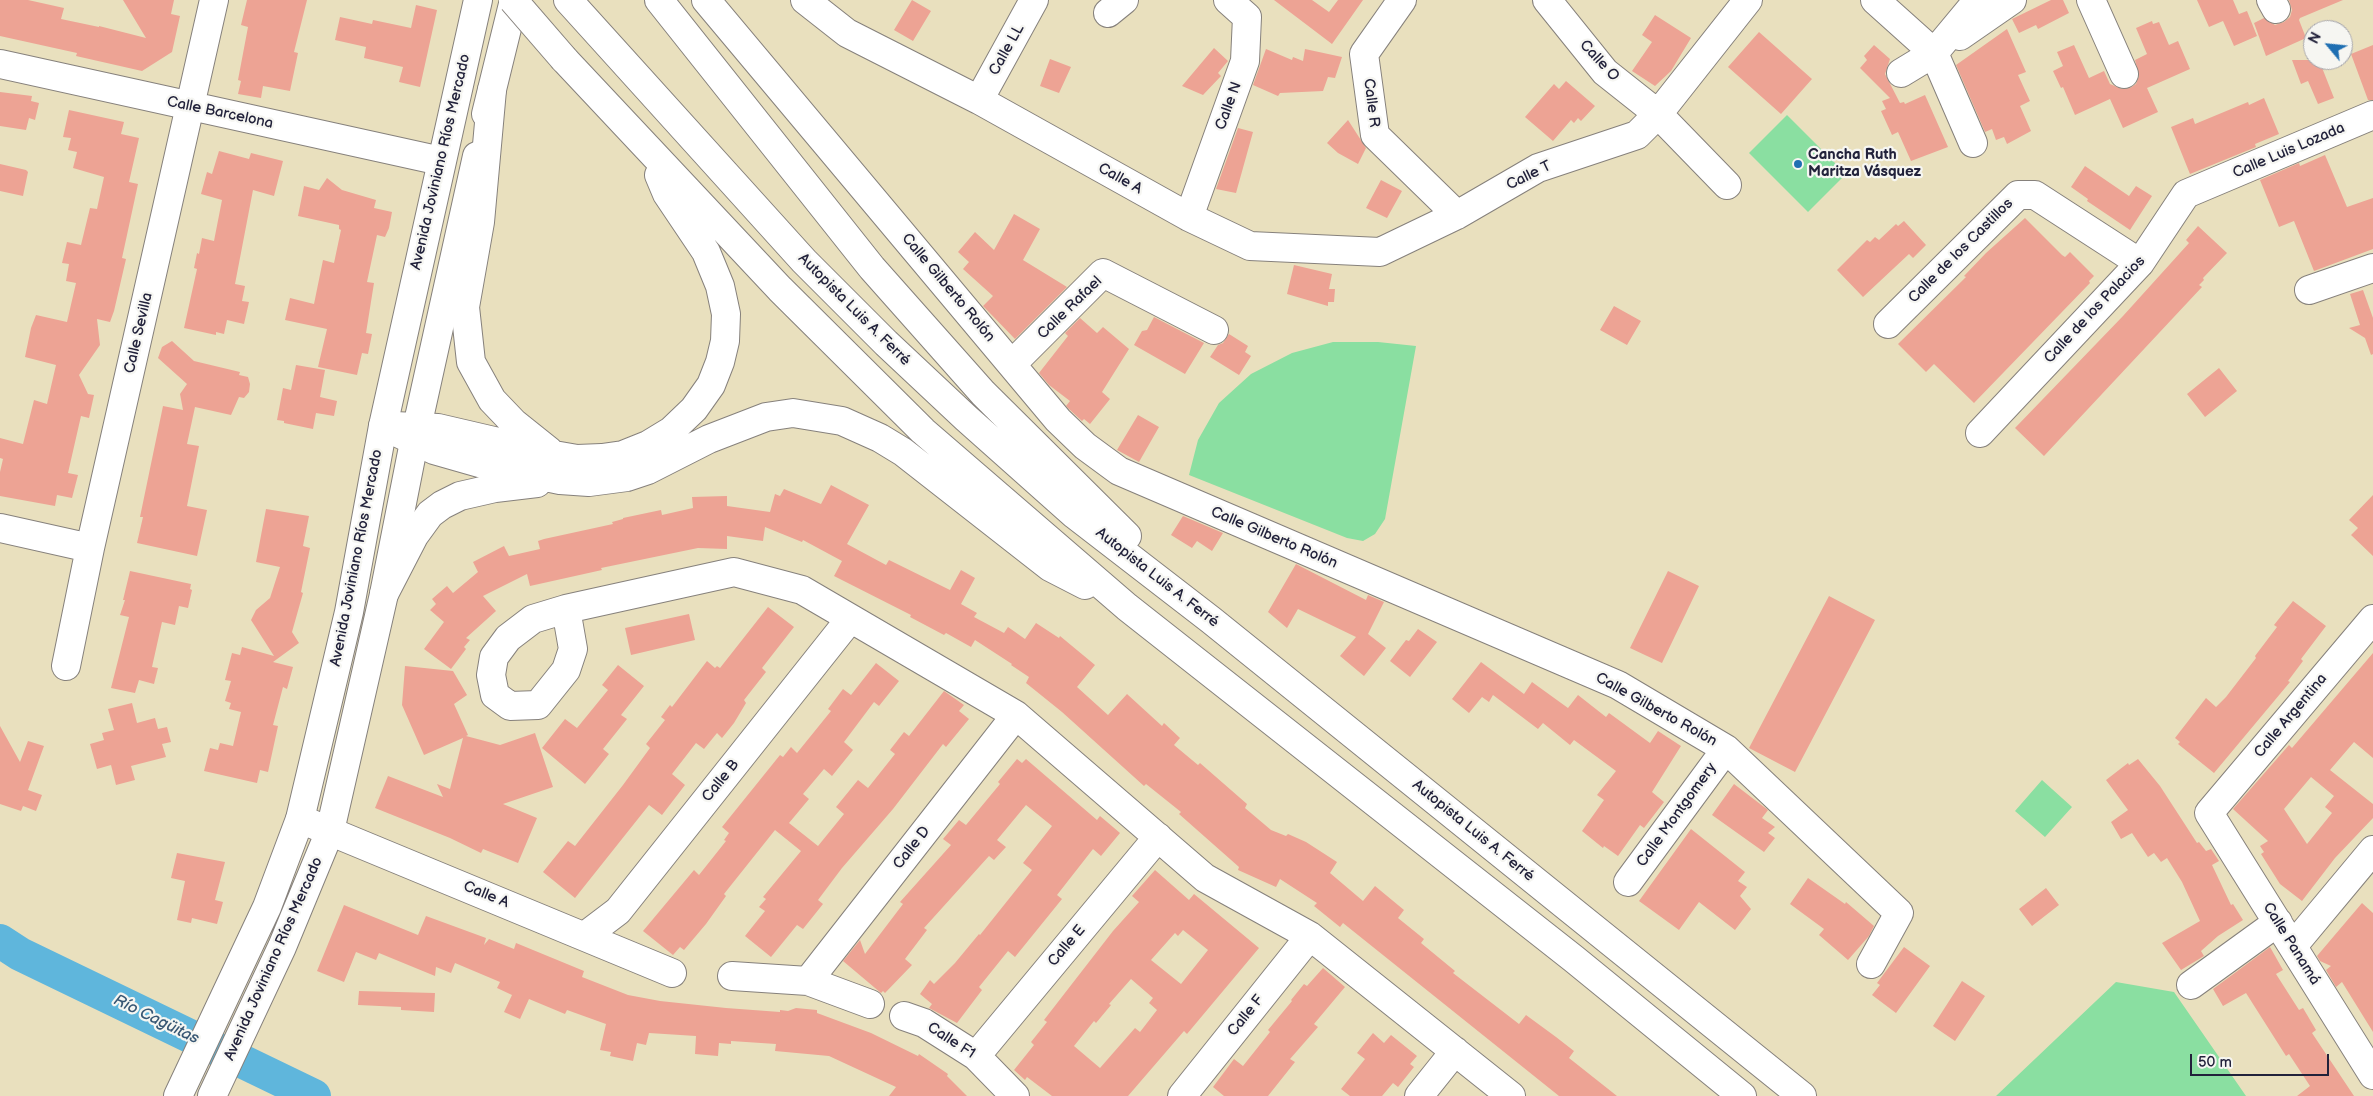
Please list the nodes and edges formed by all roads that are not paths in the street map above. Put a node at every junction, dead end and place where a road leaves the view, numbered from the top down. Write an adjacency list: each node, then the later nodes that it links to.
1 (214, 0): 23 (main road, Calle Sevilla)
2 (478, 0): 28 (main road, Avenida Joviniano Ríos Mercado)
3 (513, 0): 21 (main road, Avenida Joviniano Ríos Mercado); 27 (main road, bridge)
4 (568, 0): 50 (main road, Autopista Luis A. Ferré)
5 (659, 0): 50 (main road)
6 (706, 0): 38 (main road, Calle Gilberto Rolón)
7 (805, 0): 22 (main road, Calle A)
8 (1034, 0): 22 (main road, Calle LL)
9 (1402, 0): 31 (main road, Calle R)
10 (1547, 0): 24 (main road, Calle O)
11 (1748, 0): 24 (main road, Calle T)
12 (1874, 0): 17 (main road)
13 (1978, 0): 17 (main road)
14 (2012, 0): 17 (main road)
15 (2090, 0): 20 (main road)
16 (1245, 6): 32 (main road, Calle N)
17 (1934, 53): 19 (main road); 26 (main road)
18 (0, 64): 23 (main road, Calle Barcelona)
19 (1902, 73)
20 (2124, 74)
21 (492, 90): 41 (main road, Avenida Joviniano Ríos Mercado); 42 (main road)
22 (979, 100): 32 (main road, Calle A)
23 (191, 107): 28 (main road, Calle Barcelona); 44 (main road, Calle Sevilla)
24 (1658, 114): 29 (main road, Calle O); 31 (main road, Calle T)
25 (2373, 115): 30 (main road, Calle Luis Lozada)
26 (1974, 142)
27 (649, 151): 42 (main road); 46 (main road)
28 (441, 161): 39 (main road, Avenida Joviniano Ríos Mercado)
29 (1727, 185)
30 (2205, 186): 33 (main road, Calle de los Palacios)
31 (1456, 215): 32 (main road, Calle A)
32 (1189, 217)
33 (2140, 263): 36 (main road, Calle de los Castillos); 40 (main road, Calle de los Palacios)
34 (2373, 268): 35 (main road)
35 (2309, 290)
36 (1888, 324)
37 (1214, 330): 38 (main road, Calle Rafael)
38 (1012, 364): 53 (main road, Calle Gilberto Rolón)
39 (383, 426): 41 (main road); 55 (main road, Avenida Joviniano Ríos Mercado)
40 (1980, 433)
41 (416, 434): 42 (main road); 45 (main road, Avenida Joviniano Ríos Mercado)
42 (557, 468): 45 (main road); 46 (main road)
43 (0, 528): 44 (main road)
44 (90, 548): 51 (main road, Calle Sevilla)
45 (384, 594): 56 (main road, Avenida Joviniano Ríos Mercado)
46 (1127, 607): 80 (main road)
47 (566, 609): 48 (main road)
48 (850, 619): 52 (main road); 61 (main road, Calle B)
49 (2373, 619): 54 (main road, Calle Argentina)
50 (1211, 620): 81 (main road, Autopista Luis A. Ferré)
51 (66, 666)
52 (1016, 715): 57 (main road); 67 (main road, Calle D)
53 (1726, 748): 59 (main road, Calle Montgomery); 64 (main road, Calle Gilberto Rolón)
54 (2209, 813): 60 (main road, Calle Panamá)
55 (300, 819): 56 (main road, Calle A); 74 (main road, Avenida Joviniano Ríos Mercado)
56 (330, 831): 61 (main road, Calle A); 75 (main road, Avenida Joviniano Ríos Mercado)
57 (1158, 837): 62 (main road); 72 (main road, Calle E)
58 (2373, 850): 63 (main road)
59 (1628, 882)
60 (2278, 922): 63 (main road, Calle Panamá); 68 (main road)
61 (586, 936): 65 (main road, Calle A)
62 (1310, 936): 71 (main road); 77 (main road, Calle F)
63 (2293, 946): 73 (main road, Calle Panamá)
64 (1871, 964)
65 (672, 973)
66 (732, 976): 67 (main road)
67 (808, 981): 69 (main road)
68 (2191, 985)
69 (870, 1004)
70 (904, 1016): 72 (main road, Calle F1)
71 (1455, 1051): 78 (main road); 79 (main road)
72 (976, 1056): 76 (main road, Calle F1)
73 (2373, 1075)
74 (178, 1096)
75 (212, 1096)
76 (1015, 1096)
77 (1182, 1096)
78 (1419, 1096)
79 (1511, 1096)
80 (1742, 1096)
81 (1802, 1096)

